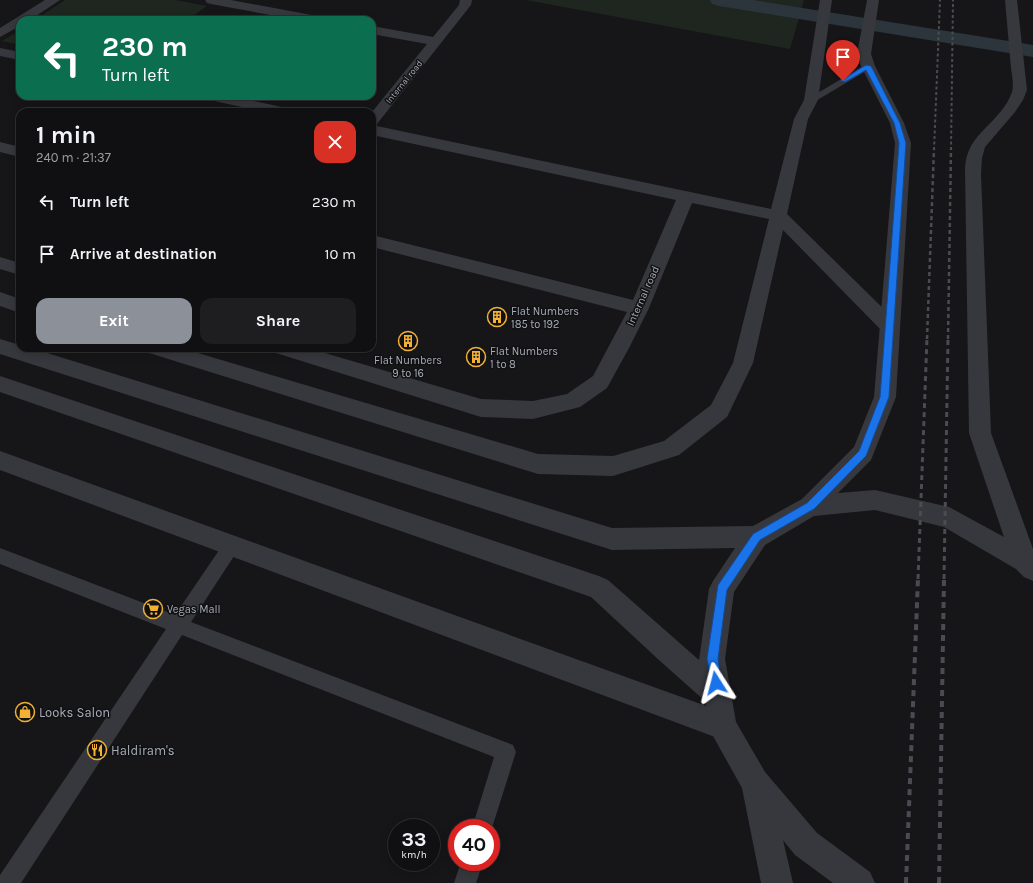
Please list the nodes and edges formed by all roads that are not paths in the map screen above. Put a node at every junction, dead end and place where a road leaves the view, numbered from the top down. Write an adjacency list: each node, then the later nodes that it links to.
1 (54, 0): 7 (street)
2 (211, 0): 8 (street)
3 (466, 0): 14 (street, Internal road)
4 (873, 0): 17 (street)
5 (1011, 0): 45 (street)
6 (825, 6): 19 (street)
7 (28, 16)
8 (296, 16)
9 (0, 17): 10 (street)
10 (16, 20)
11 (16, 23): 13 (street)
12 (376, 31): 14 (street)
13 (0, 33)
14 (436, 42): 21 (street, Internal road)
15 (0, 52): 16 (street)
16 (16, 55)
17 (868, 66): 19 (lane); 33 (street)
18 (229, 100): 20 (street)
19 (811, 100): 26 (street)
20 (267, 108)
21 (376, 116)
22 (376, 131): 25 (street)
23 (0, 147): 24 (street)
24 (16, 151)
25 (686, 196): 26 (street); 32 (street, Internal road)
26 (779, 216): 33 (street); 37 (street)
27 (376, 242): 32 (street)
28 (0, 263): 29 (street)
29 (16, 268)
30 (0, 299): 31 (street)
31 (16, 305)
32 (639, 308): 38 (street, Internal road)
33 (890, 327): 41 (street)
34 (0, 346): 35 (street)
35 (16, 351)
36 (19, 352): 42 (street)
37 (169, 352)
38 (296, 352)
39 (0, 384): 47 (street)
40 (0, 460): 43 (street)
41 (810, 506): 42 (street); 45 (street)
42 (756, 537): 47 (street)
43 (232, 545): 46 (lane); 48 (street)
44 (0, 556): 46 (lane)
45 (1029, 565)
46 (179, 626): 50 (lane); 52 (lane)
47 (718, 694): 48 (street)
48 (724, 726): 49 (street)
49 (755, 782): 54 (street); 55 (street)
50 (485, 819)
51 (469, 871): 53 (lane)
52 (8, 883)
53 (465, 883)
54 (777, 883)
55 (859, 883)

